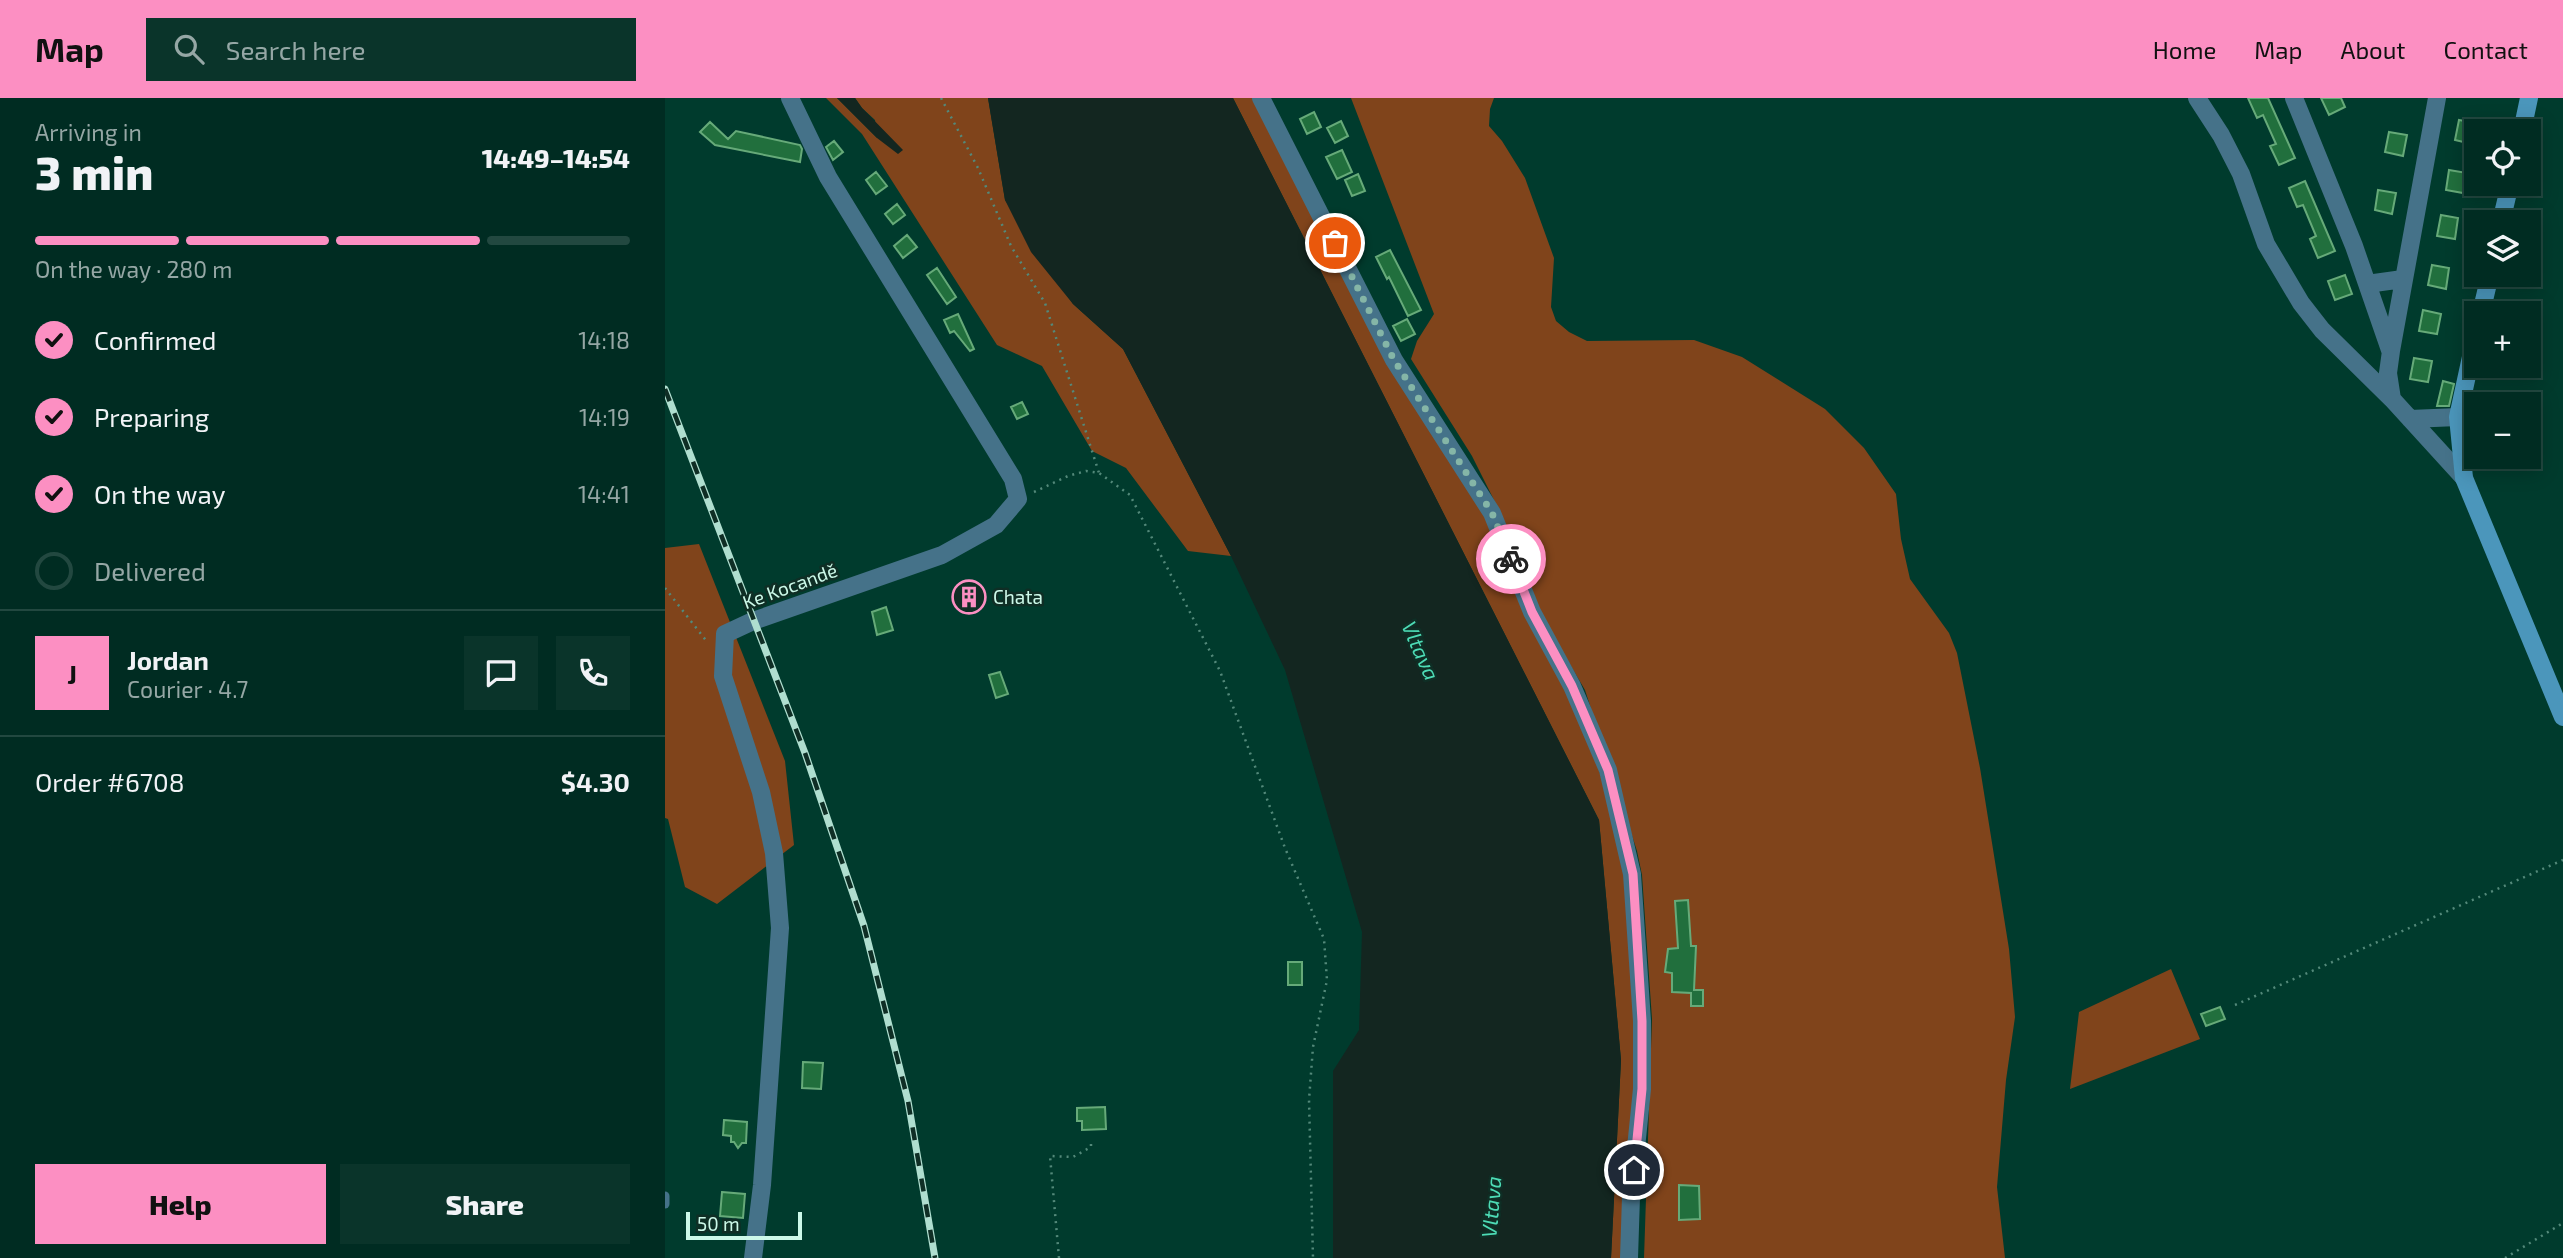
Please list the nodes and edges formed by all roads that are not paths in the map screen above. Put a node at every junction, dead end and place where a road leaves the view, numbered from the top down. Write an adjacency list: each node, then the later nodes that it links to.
1 (790, 98): 19 (street, Ke Kocandě)
2 (1261, 98): 20 (street)
3 (2197, 98): 12 (street)
4 (2294, 98): 9 (street)
5 (2437, 98): 8 (street)
6 (2529, 98): 7 (street)
7 (2525, 119)
8 (2403, 279): 9 (street); 10 (street)
9 (2367, 284): 10 (street)
10 (2391, 351): 12 (street)
11 (2466, 378): 13 (street)
12 (2392, 399): 14 (street)
13 (2458, 417): 14 (street); 15 (street)
14 (2410, 419): 15 (street)
15 (2464, 478): 16 (street)
16 (2563, 717)
17 (665, 1196): 18 (lane)
18 (665, 1204)
19 (753, 1258)
20 (1629, 1258)

